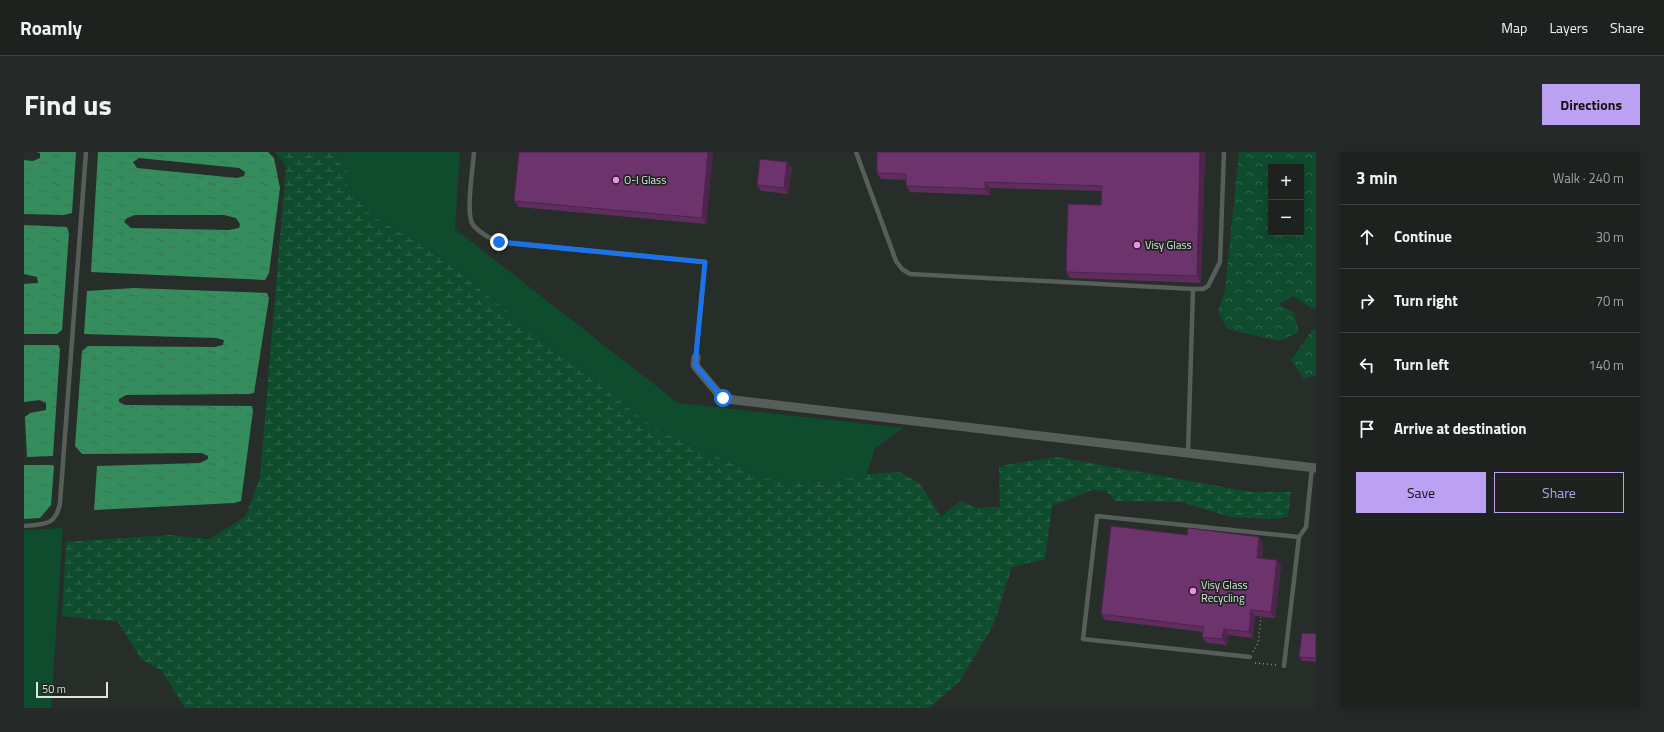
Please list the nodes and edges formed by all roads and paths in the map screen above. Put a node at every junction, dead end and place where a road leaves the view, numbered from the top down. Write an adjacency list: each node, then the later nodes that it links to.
1 (86, 152): 9 (lane)
2 (474, 152): 6 (lane)
3 (856, 152): 5 (lane)
4 (1224, 152): 5 (lane)
5 (1193, 290): 7 (lane)
6 (696, 357): 7 (street)
7 (1188, 453): 8 (street)
8 (1314, 468): 10 (lane)
9 (24, 526)
10 (1298, 537): 12 (lane); 13 (lane)
11 (1261, 617): 12 (path)
12 (1250, 657): 13 (path)
13 (1284, 666)

